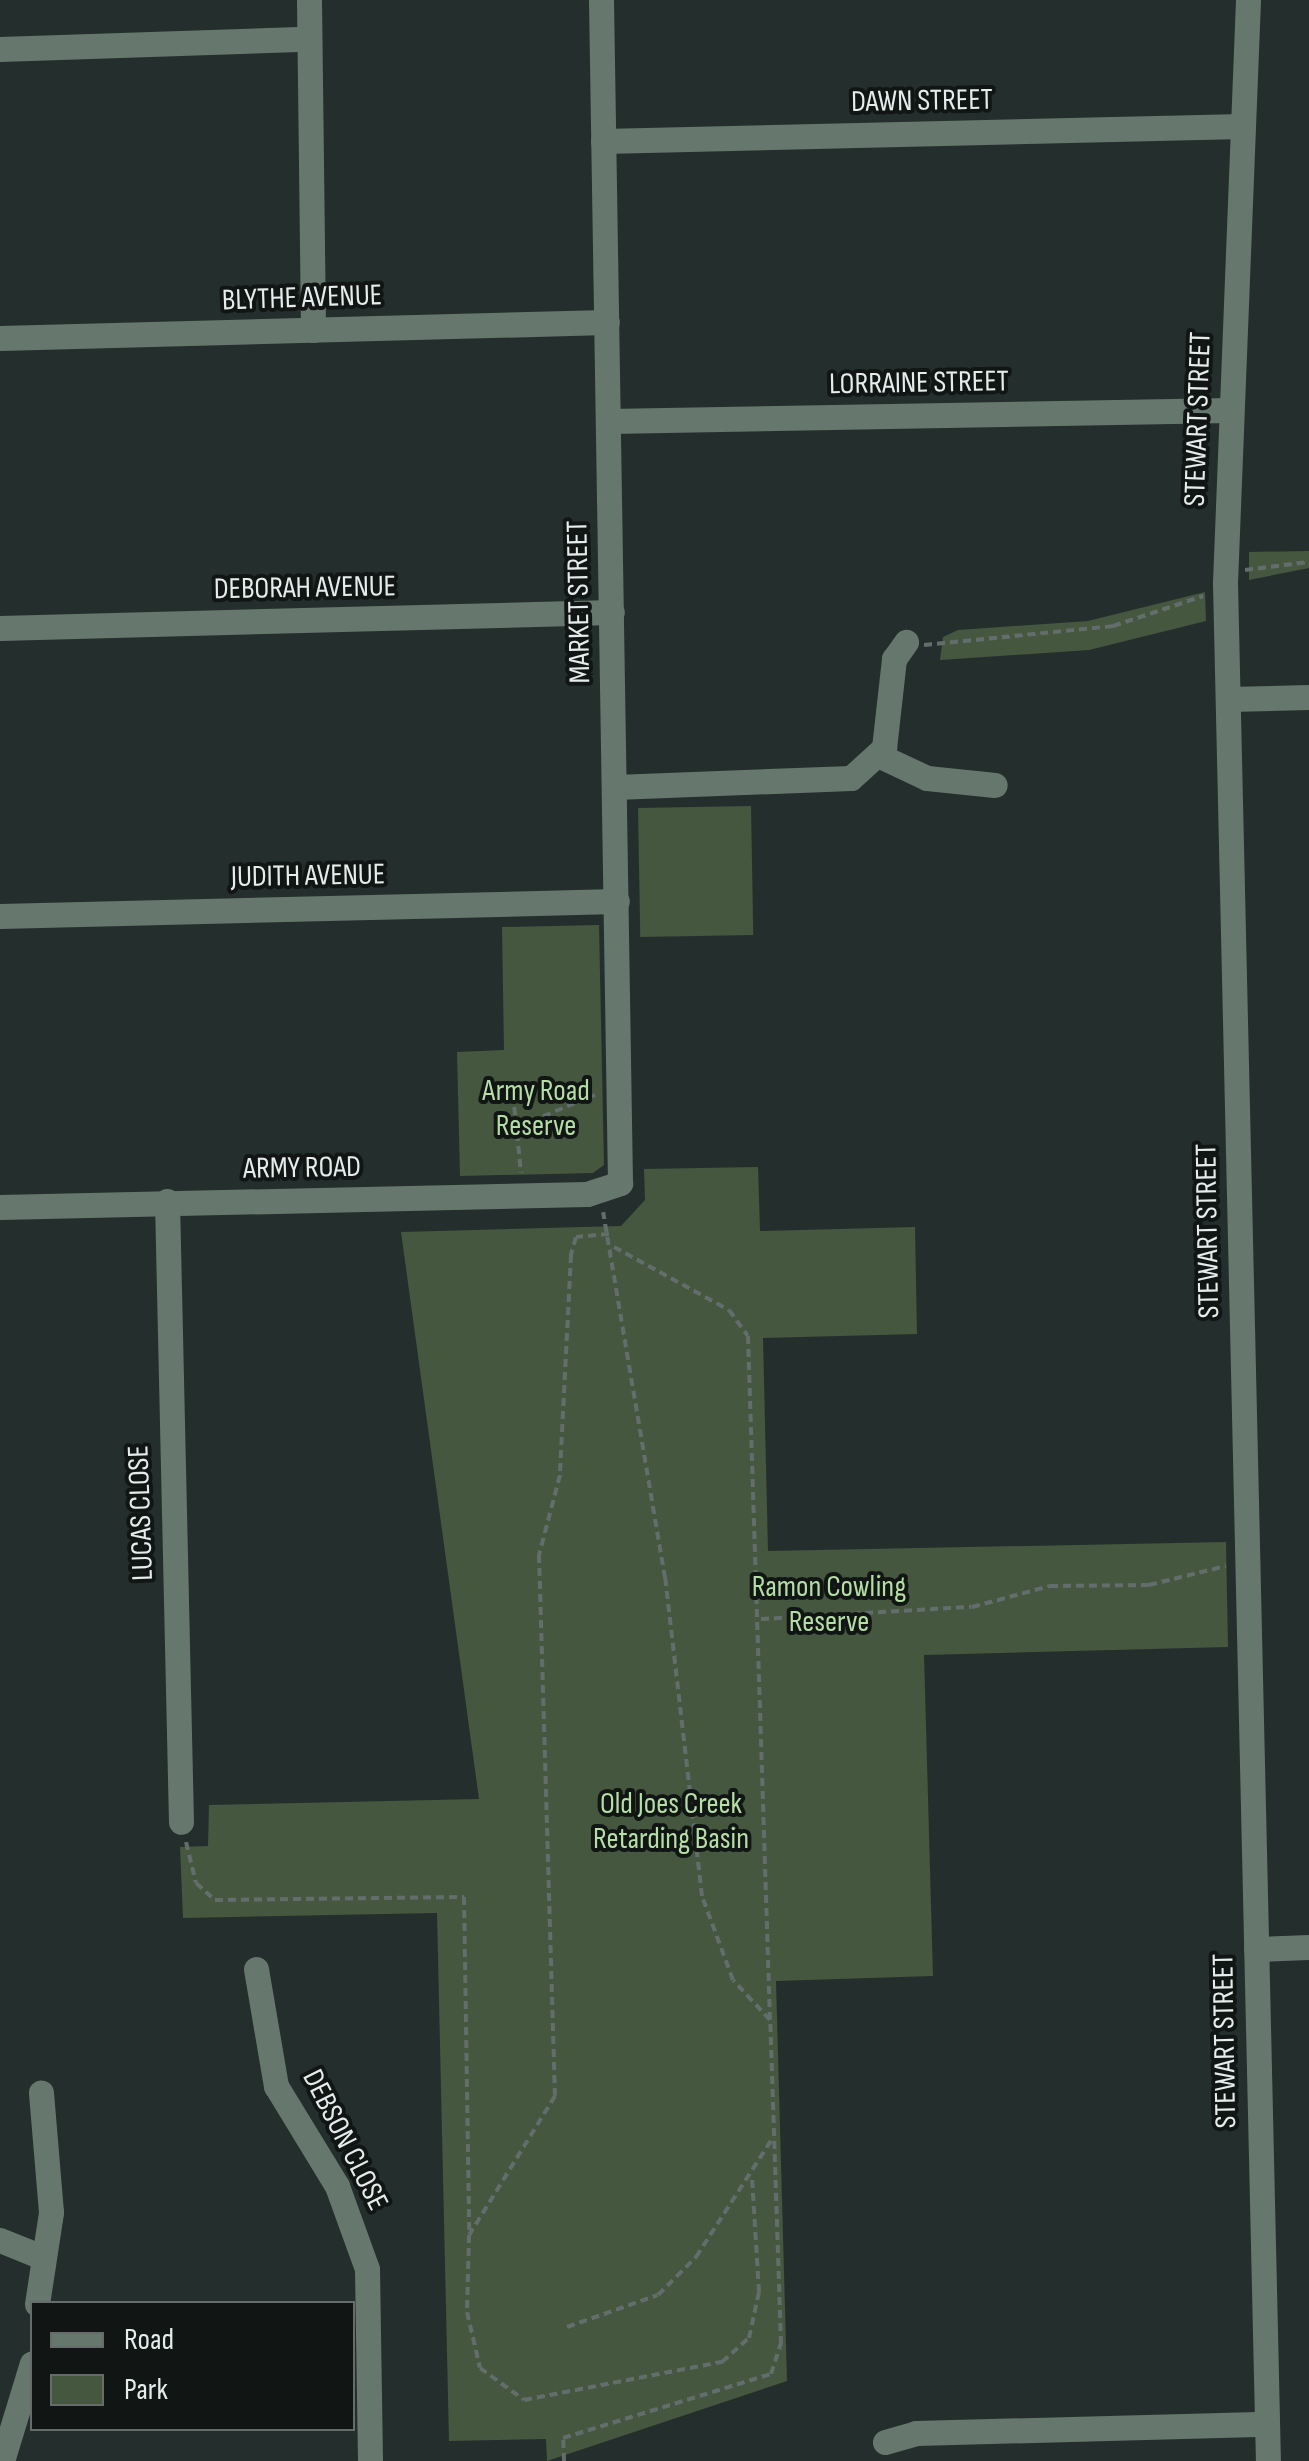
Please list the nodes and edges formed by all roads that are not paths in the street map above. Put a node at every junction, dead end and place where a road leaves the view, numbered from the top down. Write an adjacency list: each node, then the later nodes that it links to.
1 (309, 0): 4 (street)
2 (600, 0): 7 (street, MARKET STREET)
3 (1248, 0): 6 (street, STEWART STREET)
4 (306, 39): 5 (street); 9 (street)
5 (0, 48)
6 (1243, 126): 7 (street, DAWN STREET); 11 (street, STEWART STREET)
7 (603, 141): 8 (street, MARKET STREET)
8 (607, 322): 9 (street, BLYTHE AVENUE); 12 (street, MARKET STREET)
9 (312, 330): 10 (street, BLYTHE AVENUE)
10 (0, 338)
11 (1230, 410): 12 (street, LORRAINE STREET); 17 (street, STEWART STREET)
12 (608, 421): 13 (street, MARKET STREET)
13 (612, 612): 14 (street, DEBORAH AVENUE); 20 (street, MARKET STREET)
14 (0, 628)
15 (906, 642): 18 (street)
16 (1309, 697): 17 (street)
17 (1228, 699): 28 (street, STEWART STREET)
18 (880, 756): 19 (street); 20 (street)
19 (995, 784)
20 (615, 787): 21 (street, MARKET STREET)
21 (618, 901): 22 (street, JUDITH AVENUE); 23 (street, MARKET STREET)
22 (0, 916)
23 (605, 1192): 24 (street, ARMY ROAD)
24 (166, 1201): 25 (street, ARMY ROAD); 26 (street, LUCAS CLOSE)
25 (0, 1207)
26 (181, 1822)
27 (1309, 1948): 28 (street)
28 (1256, 1949): 35 (street, STEWART STREET)
29 (256, 1970): 38 (street, DEBSON CLOSE)
30 (40, 2092): 32 (street)
31 (0, 2240): 32 (street)
32 (42, 2257): 33 (street)
33 (37, 2301)
34 (30, 2369): 37 (street)
35 (1267, 2424): 36 (street); 39 (street, STEWART STREET)
36 (885, 2442)
37 (2, 2461)
38 (370, 2461)
39 (1268, 2461)

